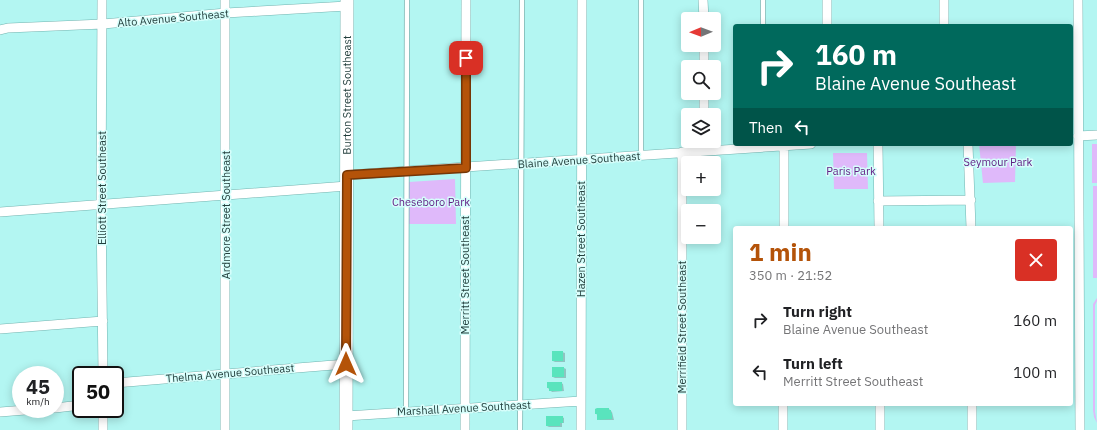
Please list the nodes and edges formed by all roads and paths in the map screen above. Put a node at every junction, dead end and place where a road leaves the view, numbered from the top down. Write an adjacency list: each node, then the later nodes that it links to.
1 (102, 0): 16 (street, Elliott Street Southeast)
2 (226, 0): 15 (street, Ardmore Street Southeast)
3 (407, 0): 34 (lane)
4 (466, 0): 33 (street, Merritt Street Southeast)
5 (522, 0): 32 (lane)
6 (582, 0): 31 (street, Hazen Street Southeast)
7 (641, 0): 30 (lane)
8 (703, 0): 14 (street)
9 (763, 0): 17 (lane)
10 (827, 0): 18 (street)
11 (944, 0): 19 (street)
12 (1078, 0): 21 (street)
13 (347, 3): 15 (street, Alto Avenue Southeast); 35 (main road, Burton Street Southeast)
14 (704, 12)
15 (226, 13): 16 (street, Alto Avenue Southeast); 36 (street, Ardmore Street Southeast)
16 (102, 24): 20 (street, Alto Avenue Southeast); 39 (street, Elliott Street Southeast)
17 (764, 24)
18 (827, 24)
19 (944, 24)
20 (0, 30)
21 (1076, 131): 22 (street); 71 (street)
22 (1097, 135)
23 (768, 146): 24 (street, Blaine Avenue Southeast); 29 (street, Blaine Avenue Southeast)
24 (784, 146): 41 (street)
25 (878, 146): 38 (street)
26 (968, 146): 37 (street)
27 (704, 148): 29 (street)
28 (682, 152): 29 (street, Blaine Avenue Southeast); 30 (street, Blaine Avenue Southeast); 67 (street, Merrifield Street Southeast)
29 (704, 152)
30 (640, 155): 31 (street, Blaine Avenue Southeast)
31 (581, 160): 32 (street, Blaine Avenue Southeast); 50 (street, Hazen Street Southeast)
32 (521, 164): 33 (street, Blaine Avenue Southeast); 51 (lane)
33 (466, 168): 34 (street, Blaine Avenue Southeast); 55 (street, Merritt Street Southeast)
34 (406, 172): 35 (street, Blaine Avenue Southeast); 58 (lane)
35 (347, 180): 36 (street, Blaine Avenue Southeast); 46 (main road, Burton Street Southeast)
36 (226, 195): 39 (street, Blaine Avenue Southeast); 48 (street, Ardmore Street Southeast)
37 (971, 200): 38 (street); 43 (street)
38 (878, 201): 42 (street)
39 (102, 205): 40 (street, Blaine Avenue Southeast); 44 (street, Elliott Street Southeast)
40 (0, 212)
41 (784, 226)
42 (879, 226)
43 (971, 226)
44 (103, 321): 45 (street); 47 (street, Elliott Street Southeast)
45 (0, 329)
46 (346, 364): 48 (street, Thelma Avenue Southeast); 59 (main road, Burton Street Southeast)
47 (104, 366)
48 (225, 374): 49 (street, Thelma Avenue Southeast); 62 (street, Ardmore Street Southeast)
49 (124, 382)
50 (581, 401): 51 (street, Marshall Avenue Southeast); 66 (street, Hazen Street Southeast)
51 (520, 405): 55 (street, Marshall Avenue Southeast); 65 (lane)
52 (783, 406): 68 (street)
53 (880, 406): 69 (street)
54 (972, 406): 70 (street)
55 (465, 408): 58 (street, Marshall Avenue Southeast); 64 (street, Merritt Street Southeast)
56 (12, 411): 57 (street)
57 (0, 412)
58 (406, 412): 59 (street, Marshall Avenue Southeast)
59 (346, 416): 63 (main road, Burton Street Southeast)
60 (104, 418): 61 (street)
61 (103, 430)
62 (225, 430)
63 (346, 430)
64 (465, 430)
65 (520, 430)
66 (581, 430)
67 (682, 430)
68 (783, 430)
69 (880, 430)
70 (972, 430)
71 (1080, 430)

